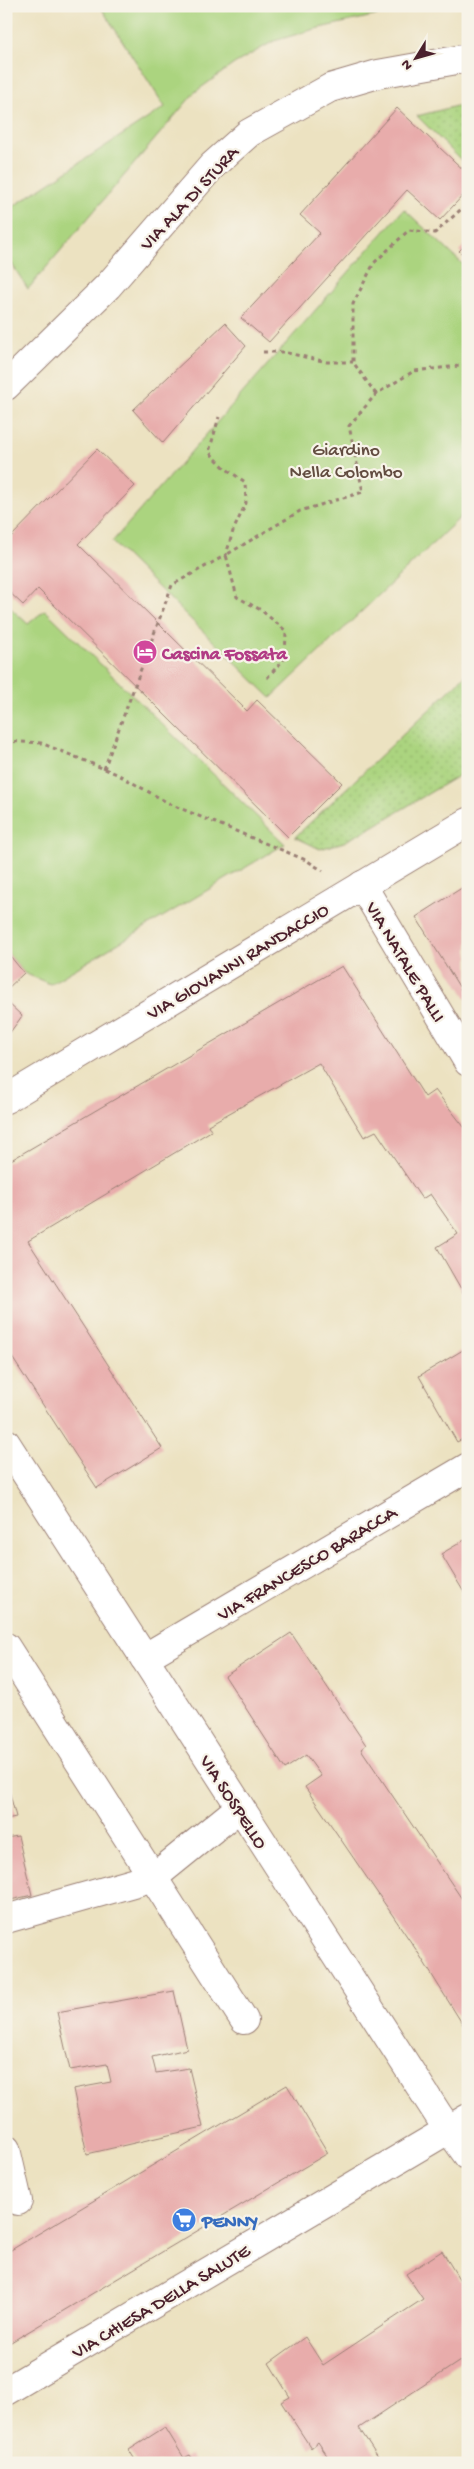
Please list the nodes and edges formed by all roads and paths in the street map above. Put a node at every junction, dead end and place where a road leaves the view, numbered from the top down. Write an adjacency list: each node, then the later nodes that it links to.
1 (468, 58): 6 (street, VIA ALA DI STURA)
2 (468, 203): 4 (path)
3 (263, 352): 4 (path)
4 (353, 362): 7 (path)
5 (468, 366): 7 (path)
6 (7, 384)
7 (376, 394): 9 (path)
8 (219, 417): 9 (path)
9 (226, 555): 10 (path); 12 (path)
10 (267, 678)
11 (6, 741): 12 (path)
12 (104, 769): 14 (path)
13 (468, 822): 14 (street, VIA GIOVANNI RANDACCIO)
14 (357, 888): 15 (street, VIA NATALE PALLI); 16 (street, VIA GIOVANNI RANDACCIO)
15 (468, 1062)
16 (6, 1098)
17 (6, 1443): 20 (street, VIA SOSPELLO)
18 (468, 1467): 20 (street, VIA FRANCESCO BARACCA)
19 (6, 1647): 22 (street)
20 (144, 1658): 21 (street, VIA SOSPELLO)
21 (239, 1808): 22 (street); 25 (street, VIA SOSPELLO)
22 (154, 1876): 23 (street); 24 (street)
23 (6, 1919)
24 (244, 2020)
25 (458, 2124): 27 (street, VIA SOSPELLO); 29 (street, VIA CHIESA DELLA SALUTE)
26 (6, 2149): 28 (street)
27 (468, 2156)
28 (18, 2201)
29 (6, 2391)

